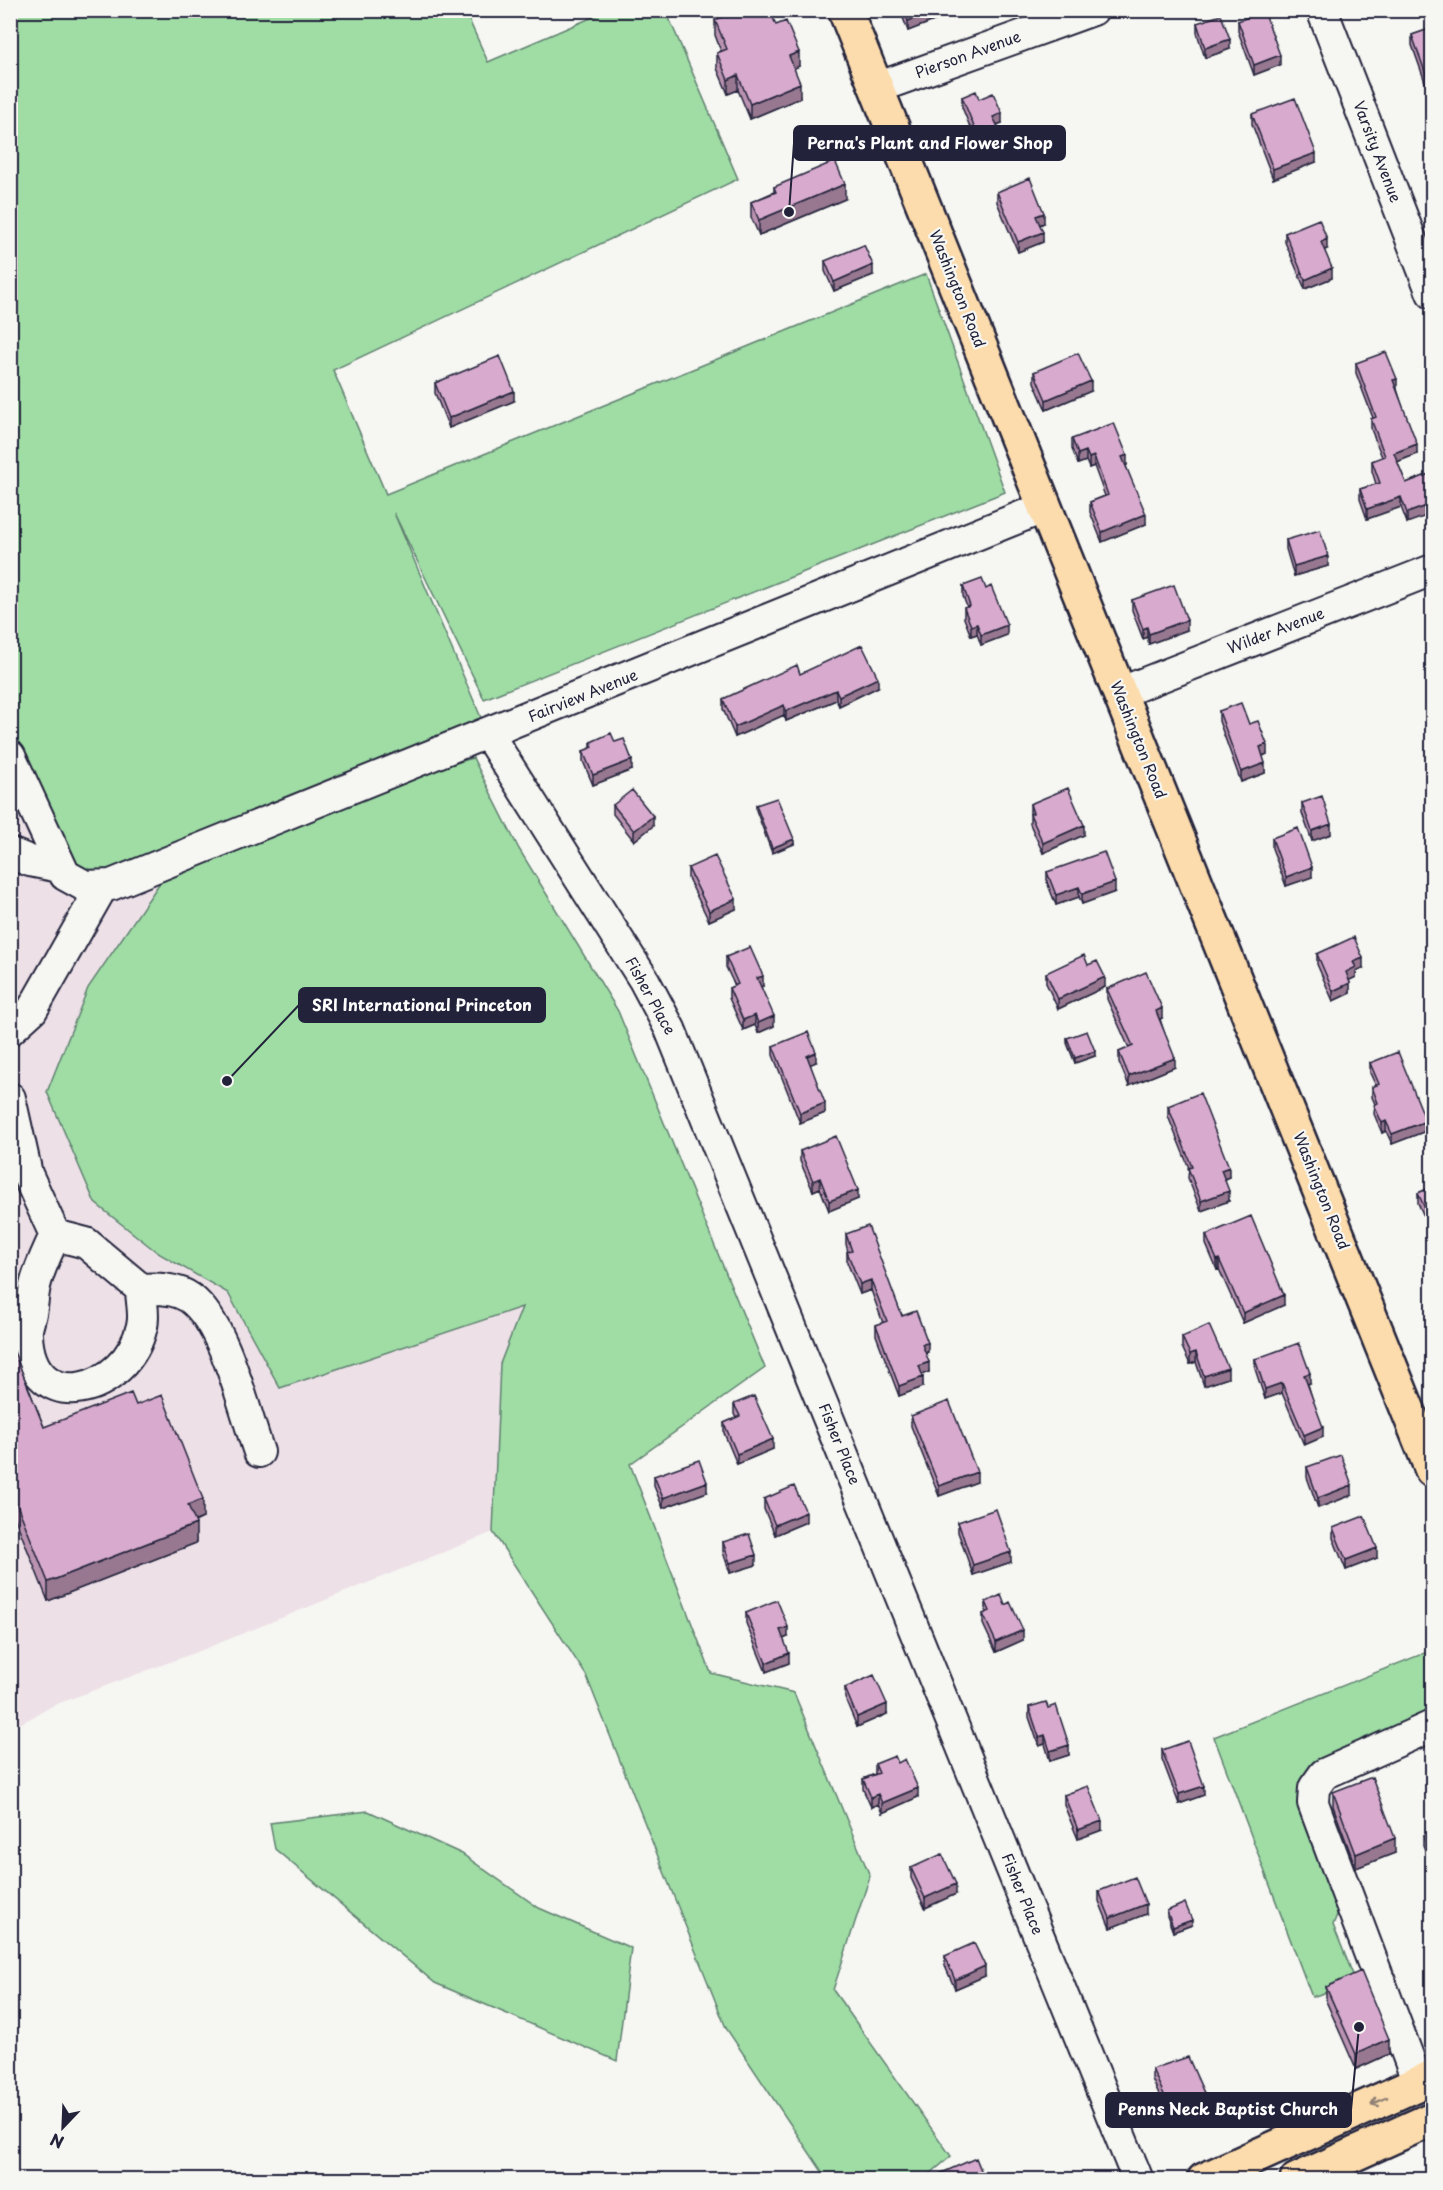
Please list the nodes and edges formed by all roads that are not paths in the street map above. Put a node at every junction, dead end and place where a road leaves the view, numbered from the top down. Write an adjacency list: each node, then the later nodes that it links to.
1 (845, 10): 4 (main road, Washington Road)
2 (1093, 10): 4 (street, Pierson Avenue)
3 (1322, 10): 5 (street, Varsity Avenue)
4 (876, 88): 6 (main road, Washington Road)
5 (1432, 293)
6 (1045, 507): 8 (main road, Washington Road); 9 (street, Fairview Avenue)
7 (1432, 570): 8 (street, Wilder Avenue)
8 (1119, 693): 19 (main road, Washington Road)
9 (488, 734): 13 (street, Fairview Avenue); 23 (street, Fisher Place)
10 (10, 756): 12 (street)
11 (10, 853): 12 (street)
12 (60, 867): 13 (street)
13 (111, 884): 14 (street)
14 (10, 1030)
15 (10, 1098): 16 (street)
16 (55, 1234): 17 (street); 17 (street)
17 (141, 1289): 18 (street)
18 (259, 1452)
19 (1432, 1470)
20 (1432, 1726): 21 (street)
21 (1425, 2080): 24 (main road, one-way to 24)
22 (1432, 2119): 25 (main road)
23 (1138, 2180)
24 (1204, 2180)
25 (1297, 2180)

